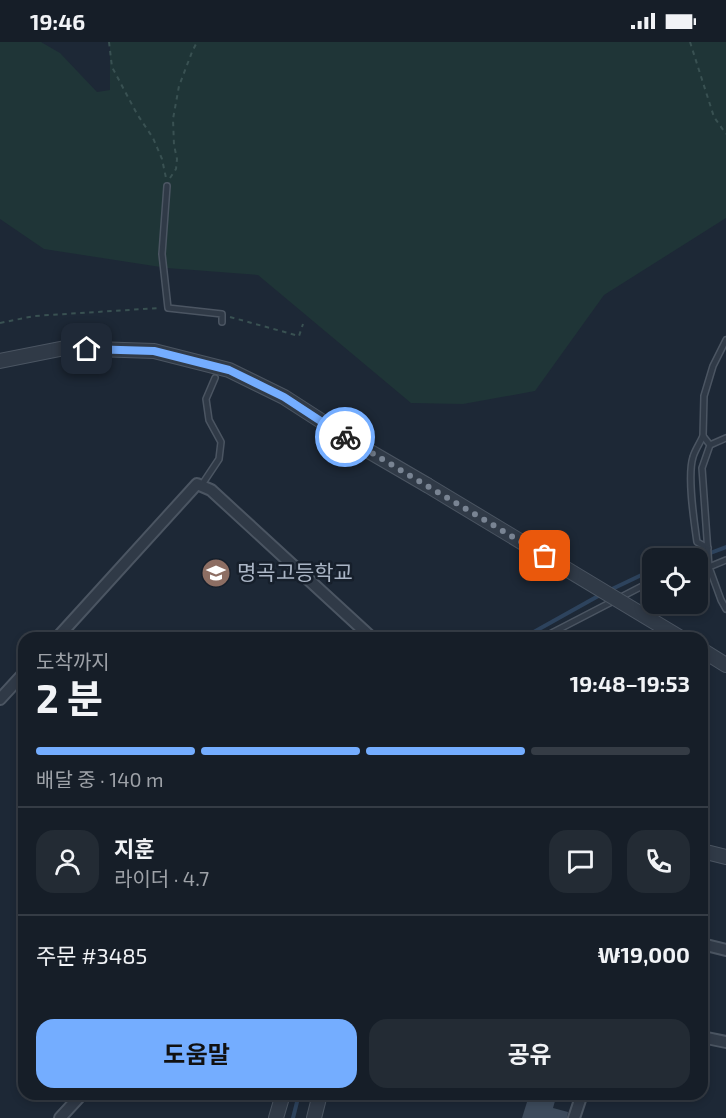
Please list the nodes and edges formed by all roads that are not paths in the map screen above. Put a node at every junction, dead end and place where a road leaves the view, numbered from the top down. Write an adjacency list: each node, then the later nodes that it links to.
1 (167, 186): 2 (lane)
2 (222, 321)
3 (726, 340): 6 (lane)
4 (0, 361): 18 (street, bridge)
5 (215, 378): 9 (lane)
6 (703, 436): 8 (lane); 10 (lane)
7 (726, 438): 8 (lane)
8 (710, 446): 10 (lane)
9 (201, 486): 15 (street); 16 (street)
10 (708, 548): 12 (lane)
11 (726, 560): 12 (lane)
12 (709, 567): 14 (lane)
13 (642, 586): 17 (lane)
14 (726, 609)
15 (62, 632)
16 (365, 632)
17 (554, 632)
18 (671, 632)
19 (708, 654): 20 (street)
20 (726, 665)
21 (18, 680): 22 (street)
22 (0, 699)
23 (708, 852): 24 (street)
24 (726, 857)
25 (708, 946): 26 (street)
26 (726, 950)
27 (708, 1038): 28 (street)
28 (726, 1042)
29 (76, 1100): 34 (street)
30 (281, 1100): 35 (street)
31 (319, 1100): 36 (street)
32 (581, 1100): 33 (street)
33 (578, 1117)
34 (60, 1118)
35 (276, 1118)
36 (316, 1118)

